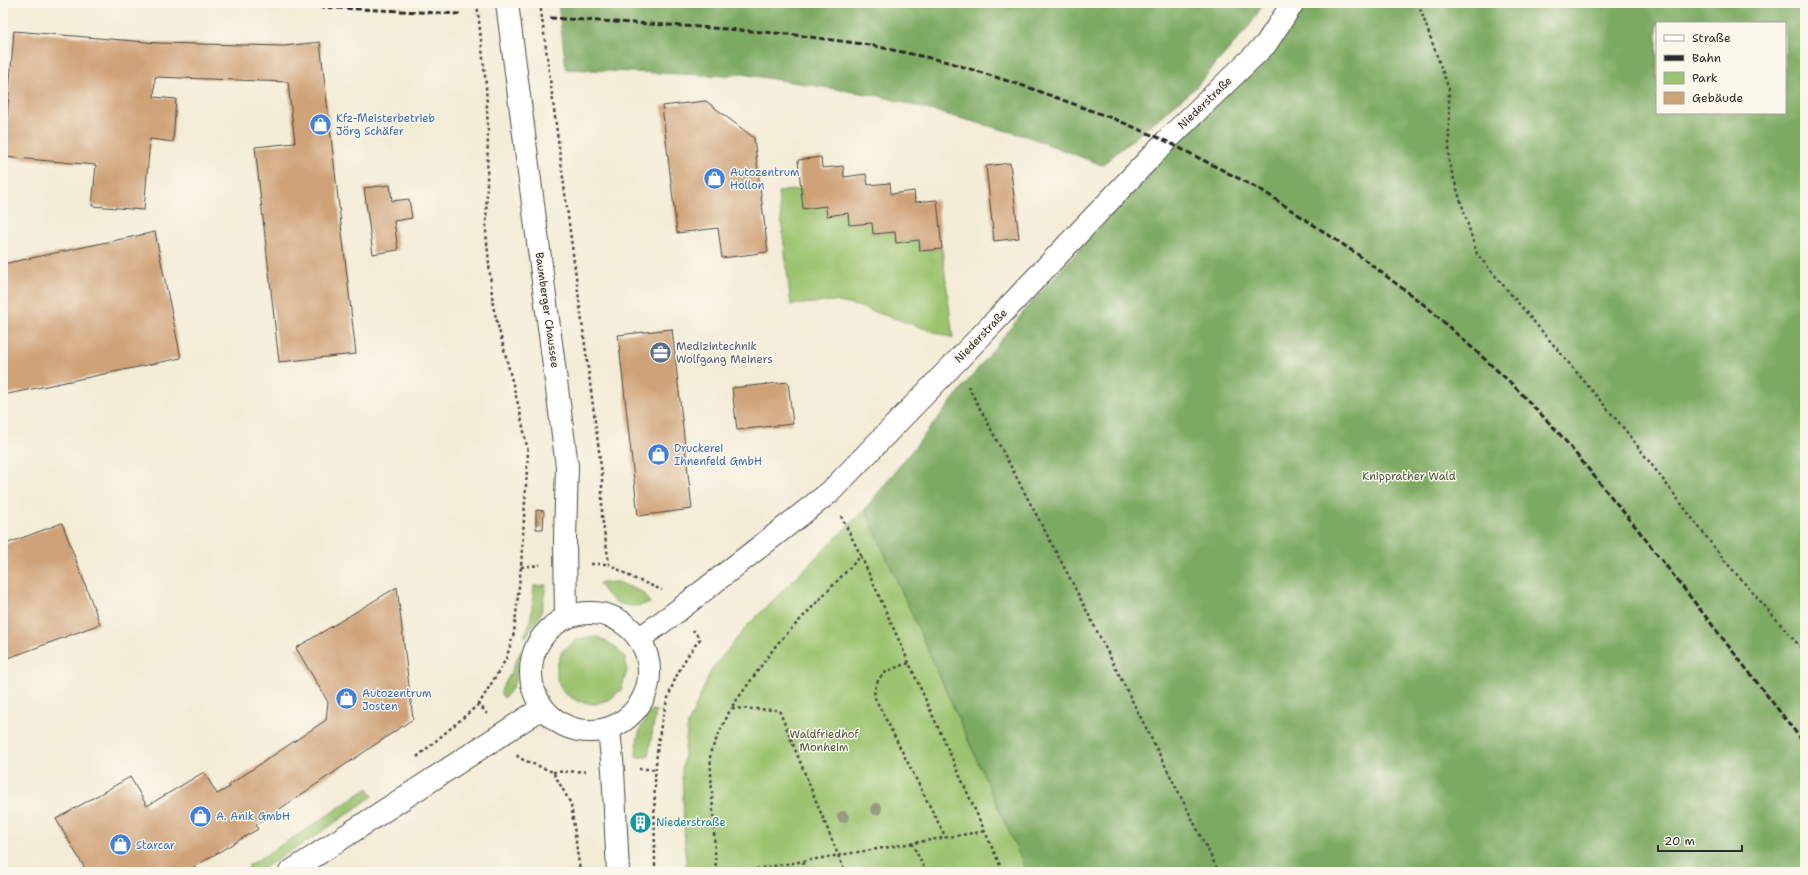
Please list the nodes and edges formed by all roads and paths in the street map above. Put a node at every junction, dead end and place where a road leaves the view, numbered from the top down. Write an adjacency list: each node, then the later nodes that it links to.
1 (477, 3): 18 (path)
2 (507, 3): 11 (street, Baumberger Chaussee)
3 (540, 3): 10 (path)
4 (1293, 3): 7 (street, Niederstraße)
5 (1423, 3): 6 (path)
6 (1418, 4): 13 (path)
7 (956, 363): 8 (street, Niederstraße); 35 (path)
8 (830, 492): 9 (path); 10 (street, Niederstraße)
9 (861, 556): 14 (path); 16 (path)
10 (680, 610): 12 (street, Niederstraße); 28 (path)
11 (566, 618): 12 (street); 15 (street)
12 (639, 639): 17 (street)
13 (1805, 652)
14 (909, 663): 19 (path); 20 (path)
15 (542, 708): 17 (street); 18 (street)
16 (731, 708): 22 (path); 29 (path)
17 (609, 728): 27 (street)
18 (502, 735): 25 (street); 26 (path)
19 (985, 831): 20 (path); 34 (path)
20 (946, 838): 21 (path)
21 (912, 843): 22 (path); 33 (path)
22 (838, 856): 23 (path); 32 (path)
23 (803, 862): 24 (path); 31 (path)
24 (756, 870): 30 (path)
25 (290, 872)
26 (580, 872)
27 (618, 872)
28 (655, 872)
29 (716, 872)
30 (738, 872)
31 (808, 872)
32 (845, 872)
33 (926, 872)
34 (1003, 872)
35 (1219, 872)

